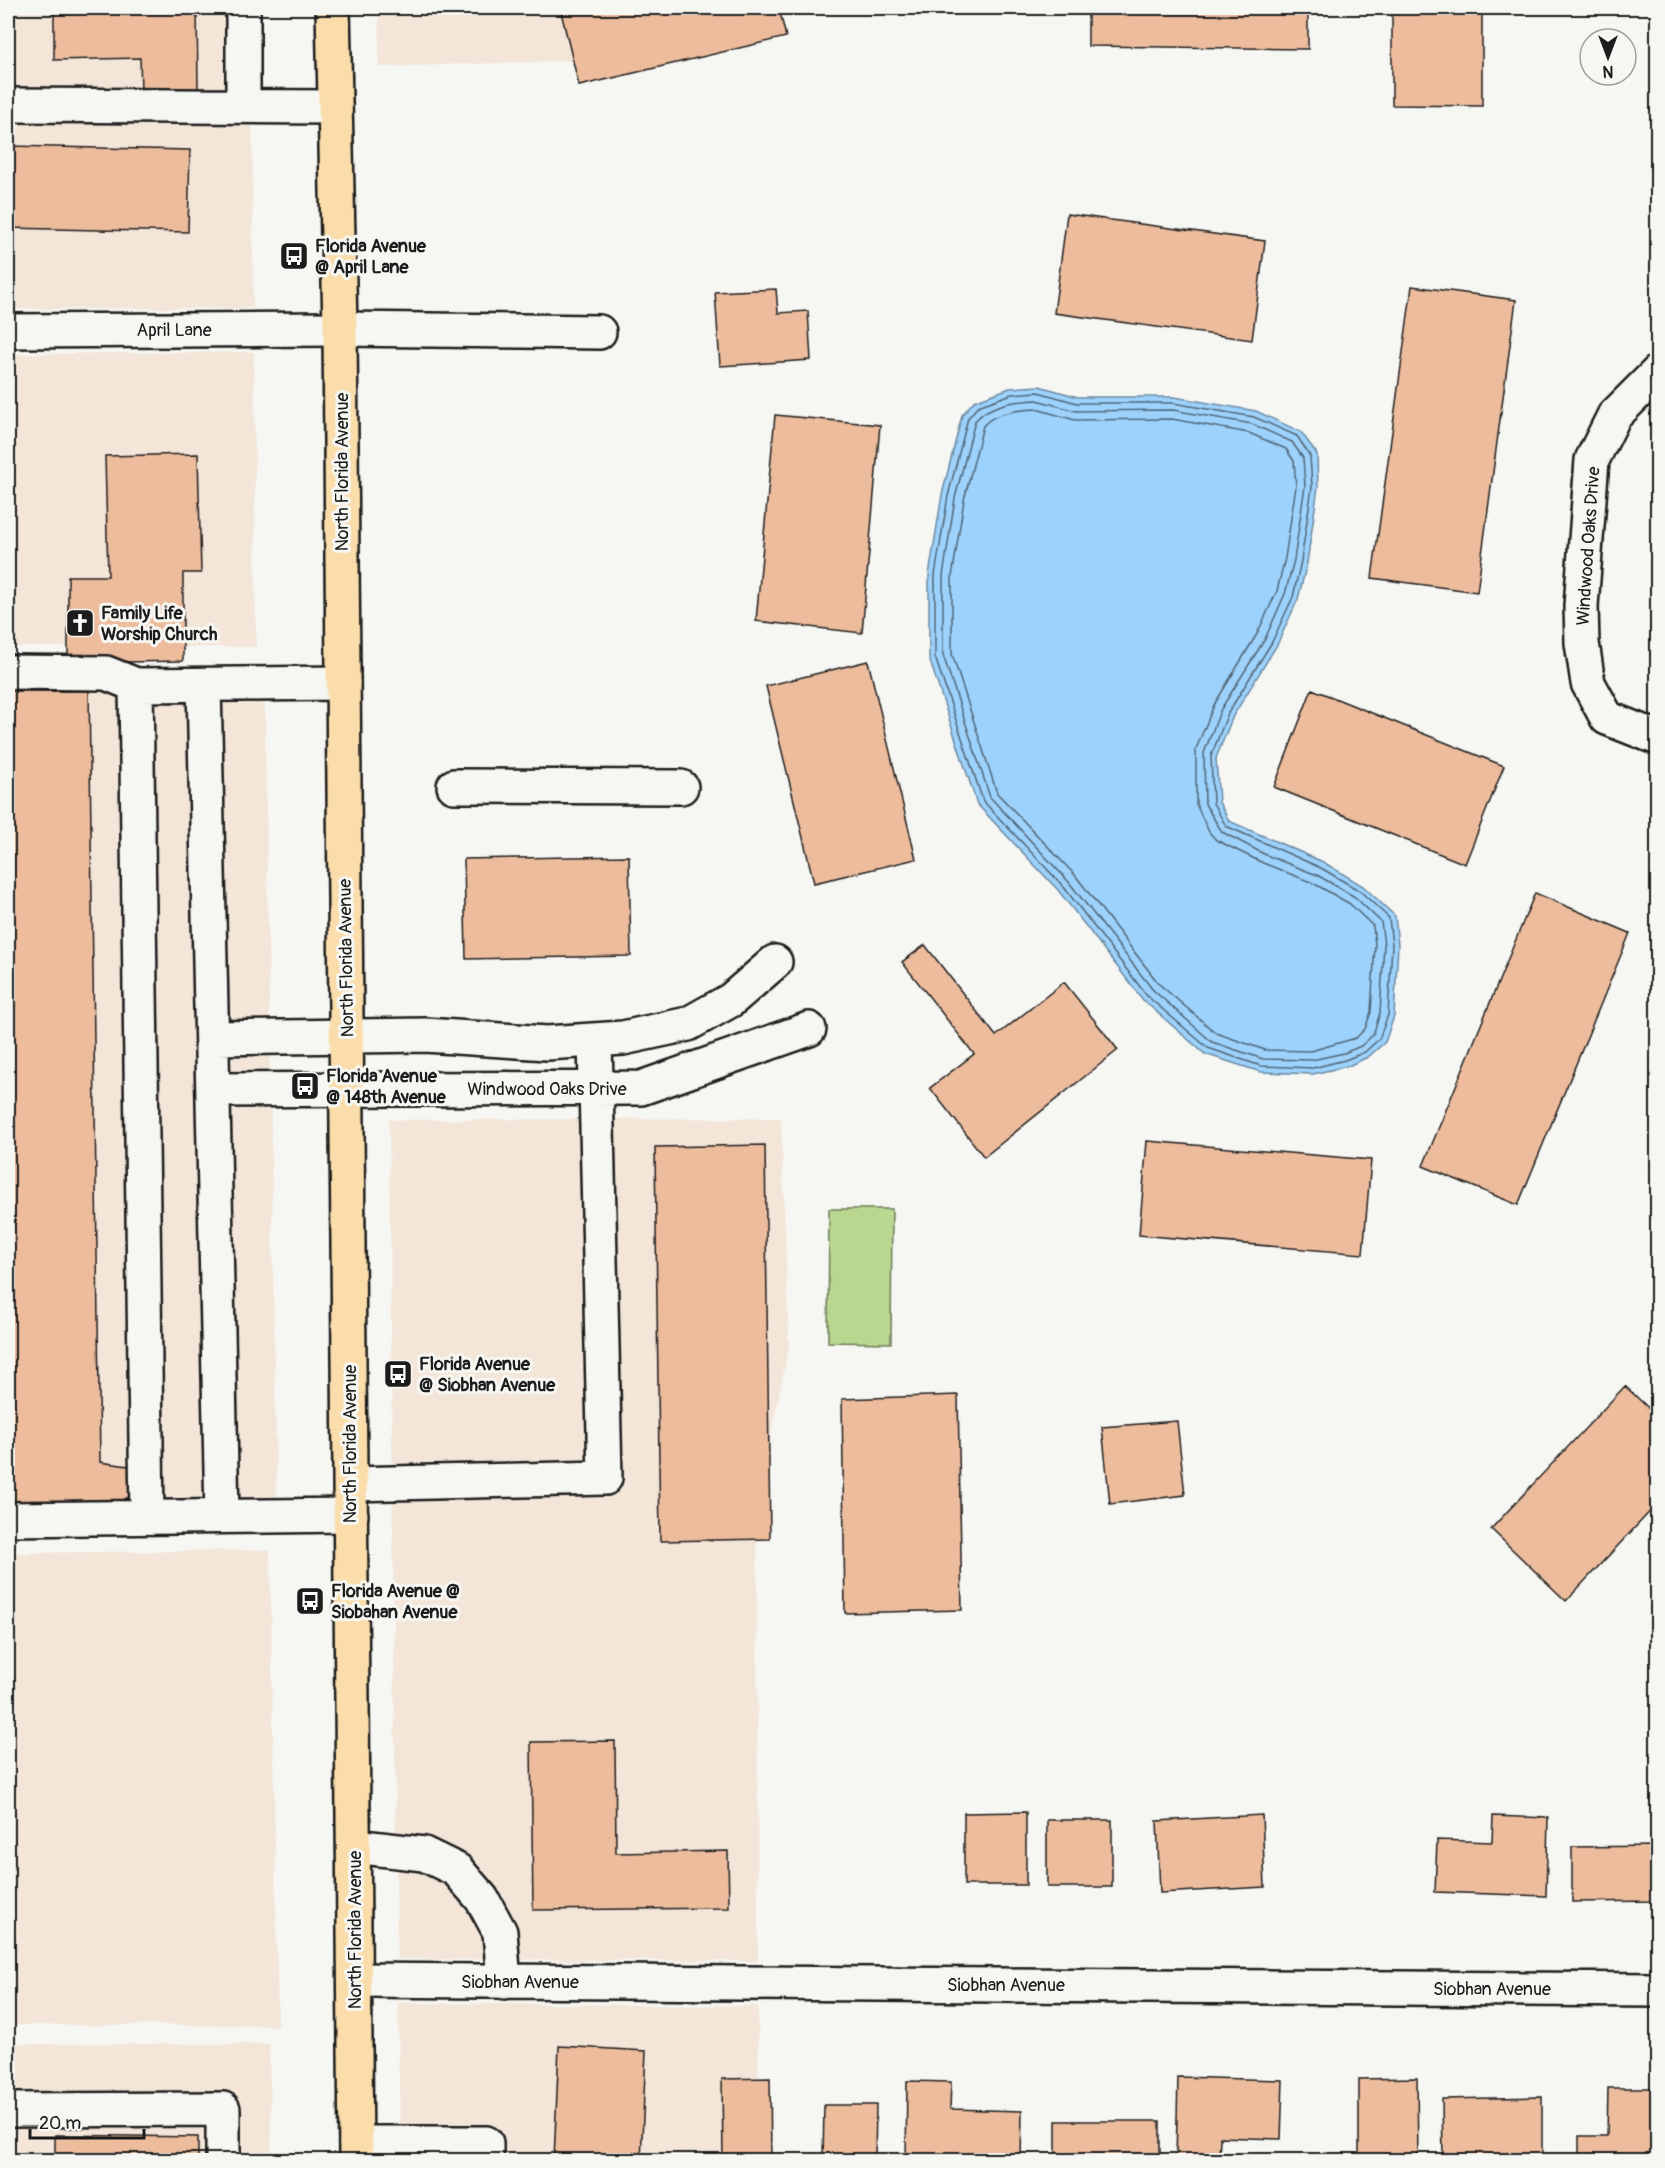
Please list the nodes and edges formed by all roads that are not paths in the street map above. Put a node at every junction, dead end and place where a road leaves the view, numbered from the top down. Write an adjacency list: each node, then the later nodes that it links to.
1 (243, 8): 4 (street)
2 (333, 8): 5 (main road, North Florida Avenue)
3 (8, 105): 4 (street)
4 (243, 106): 5 (street)
5 (335, 107): 6 (main road, North Florida Avenue)
6 (340, 329): 7 (street, April Lane); 8 (street, April Lane); 11 (main road, North Florida Avenue)
7 (8, 331)
8 (598, 332)
9 (1658, 372): 14 (street, Windwood Oaks Drive)
10 (8, 672): 12 (street)
11 (343, 683): 13 (street); 19 (main road, North Florida Avenue)
12 (136, 685): 13 (street); 27 (street)
13 (204, 685): 20 (street)
14 (1658, 738)
15 (454, 786): 16 (street)
16 (681, 787)
17 (775, 962): 21 (street)
18 (809, 1029): 22 (street, Windwood Oaks Drive)
19 (347, 1036): 20 (street); 21 (street); 24 (main road, North Florida Avenue)
20 (214, 1038): 23 (street)
21 (595, 1040): 22 (street)
22 (596, 1088): 24 (street, Windwood Oaks Drive); 25 (street)
23 (215, 1090): 24 (street, Windwood Oaks Drive); 26 (street)
24 (347, 1090): 25 (main road, North Florida Avenue)
25 (351, 1499): 26 (street); 29 (main road, North Florida Avenue)
26 (222, 1516): 27 (street)
27 (147, 1517): 28 (street)
28 (8, 1519)
29 (354, 1846): 30 (main road, North Florida Avenue); 31 (street)
30 (355, 1980): 31 (street, Siobhan Avenue); 34 (main road, North Florida Avenue)
31 (504, 1982): 32 (street, Siobhan Avenue)
32 (1658, 1990)
33 (8, 2110): 35 (street)
34 (356, 2152): 36 (street)
35 (223, 2160)
36 (486, 2160)

